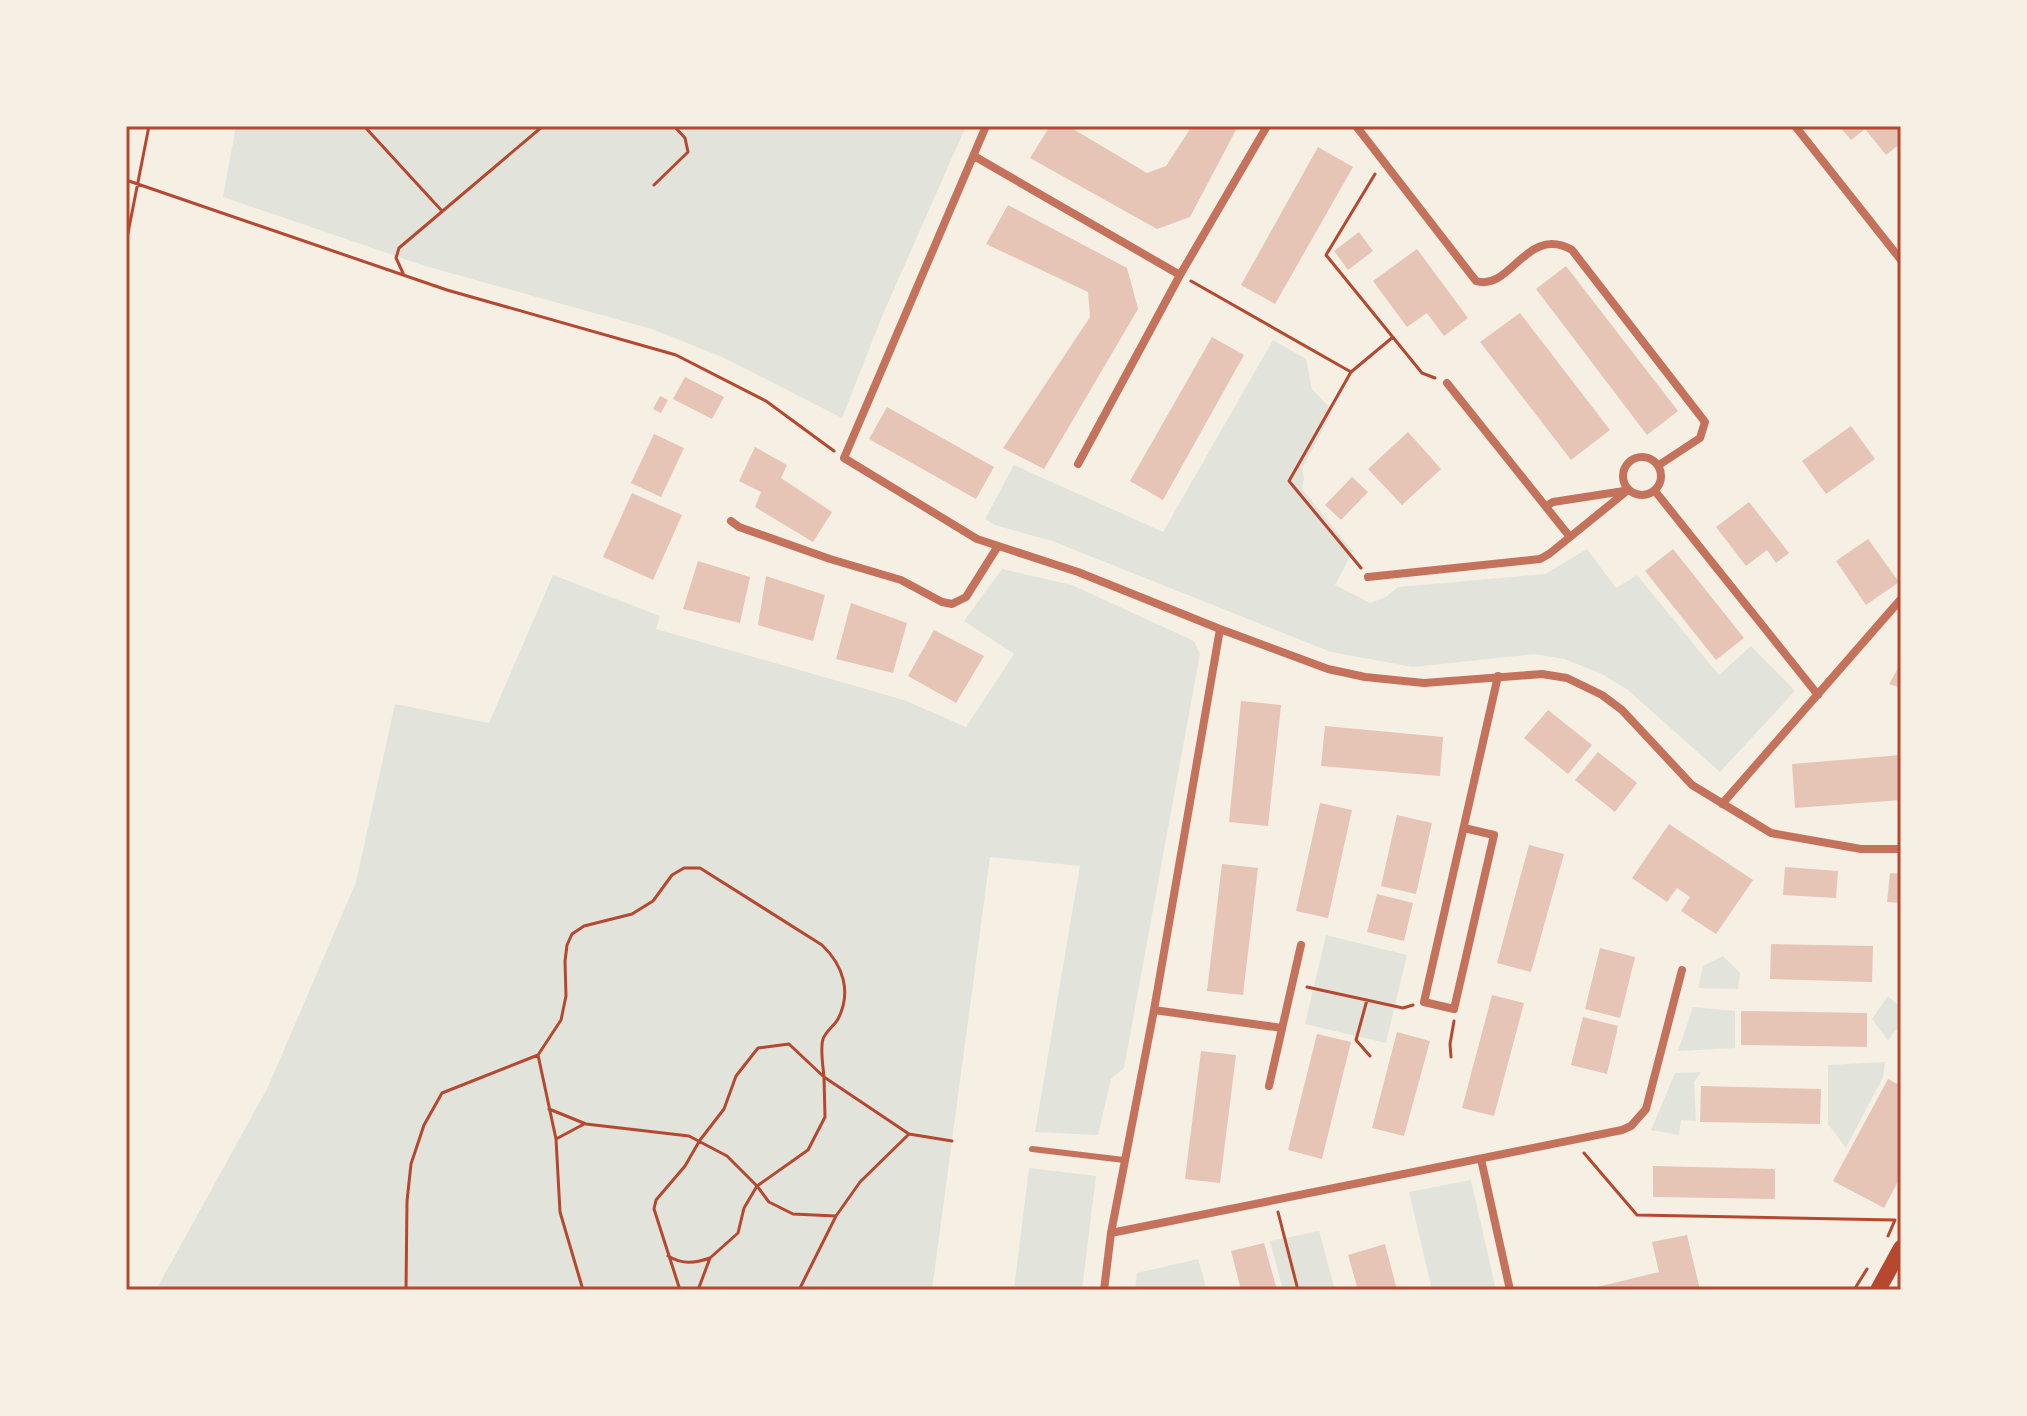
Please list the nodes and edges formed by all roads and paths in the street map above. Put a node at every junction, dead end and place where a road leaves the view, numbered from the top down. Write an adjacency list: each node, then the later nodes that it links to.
1 (149, 126): 12 (path)
2 (364, 126): 14 (path)
3 (543, 126): 14 (path)
4 (674, 126): 13 (path)
5 (986, 126): 9 (street)
6 (1267, 126): 18 (street)
7 (1356, 126): 10 (street)
8 (1795, 126): 16 (street)
9 (974, 156): 18 (street); 22 (street)
10 (1384, 161): 19 (path); 24 (street)
11 (126, 180): 12 (path)
12 (138, 184): 15 (path); 17 (path)
13 (654, 185)
14 (442, 211): 17 (path)
15 (126, 243)
16 (1901, 260)
17 (403, 274): 22 (path)
18 (1180, 275): 20 (path); 23 (street)
19 (1393, 337): 20 (path); 21 (path)
20 (1351, 372): 31 (path)
21 (1447, 383): 27 (street)
22 (844, 458): 30 (street)
23 (1078, 464)
24 (1659, 465): 25 (street); 26 (street)
25 (1628, 490): 26 (street); 27 (street); 29 (street)
26 (1655, 491): 35 (street)
27 (1546, 506): 29 (street)
28 (731, 521): 30 (street)
29 (1570, 537): 31 (street)
30 (998, 546): 33 (street)
31 (1368, 577)
32 (1901, 599): 35 (street)
33 (1220, 629): 34 (street); 45 (street)
34 (1498, 676): 36 (street); 37 (street)
35 (1818, 695): 36 (street)
36 (1722, 804): 38 (street)
37 (1464, 828): 43 (street); 44 (street)
38 (1901, 849)
39 (1301, 945): 41 (street)
40 (1682, 970): 57 (street)
41 (1293, 983): 42 (path); 46 (street)
42 (1367, 1000): 43 (path); 48 (path)
43 (1424, 1002): 44 (street)
44 (1454, 1009): 49 (path)
45 (1154, 1010): 46 (street); 61 (street)
46 (1282, 1028): 51 (street)
47 (538, 1055): 50 (path); 52 (path); 70 (path)
48 (1370, 1056)
49 (1451, 1057)
50 (824, 1077): 54 (path); 56 (path); 62 (path)
51 (1269, 1086)
52 (549, 1109): 53 (path); 55 (path)
53 (586, 1124): 55 (path); 56 (path)
54 (909, 1134): 58 (path); 64 (path)
55 (556, 1139): 71 (path)
56 (700, 1140): 62 (path); 68 (path)
57 (1576, 1140): 60 (street); 65 (path)
58 (952, 1141)
59 (1032, 1149): 61 (lane)
60 (1481, 1159): 63 (street); 77 (street)
61 (1124, 1160): 66 (street)
62 (757, 1186): 64 (path); 69 (path)
63 (1275, 1200): 66 (street); 76 (path)
64 (836, 1216): 74 (path)
65 (1895, 1220)
66 (1111, 1233): 75 (street)
67 (1901, 1248): 78 (main road)
68 (668, 1256): 69 (path); 72 (path)
69 (710, 1258): 73 (path)
70 (406, 1290)
71 (583, 1290)
72 (680, 1290)
73 (698, 1290)
74 (799, 1290)
75 (1104, 1290)
76 (1298, 1290)
77 (1510, 1290)
78 (1878, 1290)

